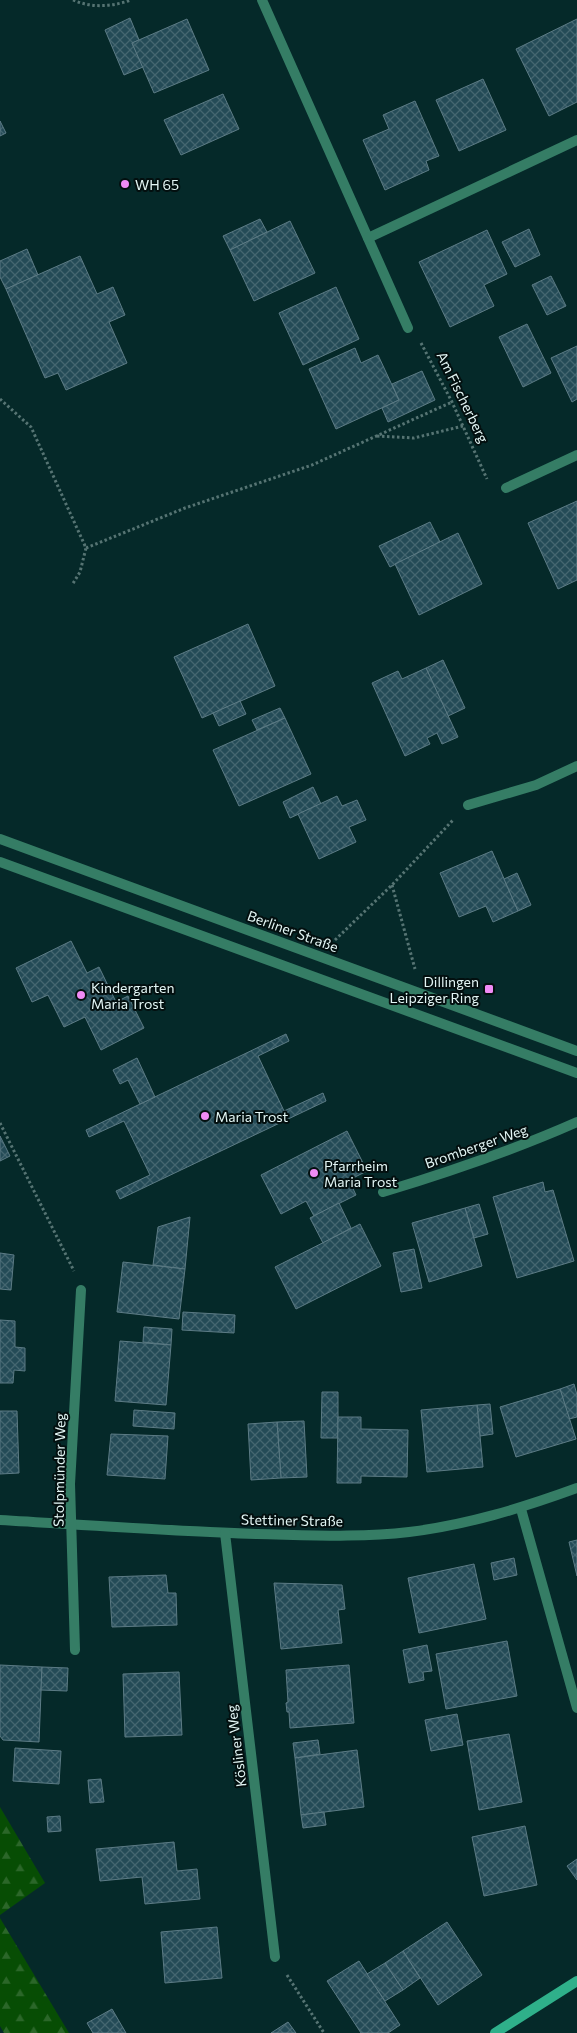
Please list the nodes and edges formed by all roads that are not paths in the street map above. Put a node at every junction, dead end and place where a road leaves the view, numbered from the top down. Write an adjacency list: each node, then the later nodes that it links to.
1 (262, 0): 3 (street)
2 (577, 140): 3 (street)
3 (368, 238): 4 (street)
4 (408, 328)
5 (577, 455): 6 (street)
6 (506, 488)
7 (577, 766): 8 (street)
8 (468, 804)
9 (0, 839): 11 (street, Berliner Straße)
10 (0, 862): 12 (street)
11 (577, 1051)
12 (577, 1073)
13 (577, 1122): 14 (street, Bromberger Weg)
14 (383, 1192)
15 (81, 1290): 19 (street, Stolpmünder Weg)
16 (577, 1488): 17 (street, Stettiner Straße)
17 (521, 1509): 20 (street, Stettiner Straße); 22 (street)
18 (0, 1520): 19 (street, Stettiner Straße)
19 (71, 1524): 20 (street, Stettiner Straße); 21 (street, Stolpmünder Weg)
20 (225, 1533): 23 (street, Kösliner Weg)
21 (75, 1650)
22 (577, 1708)
23 (275, 1956)
24 (577, 1981): 25 (main road)
25 (495, 2033)

